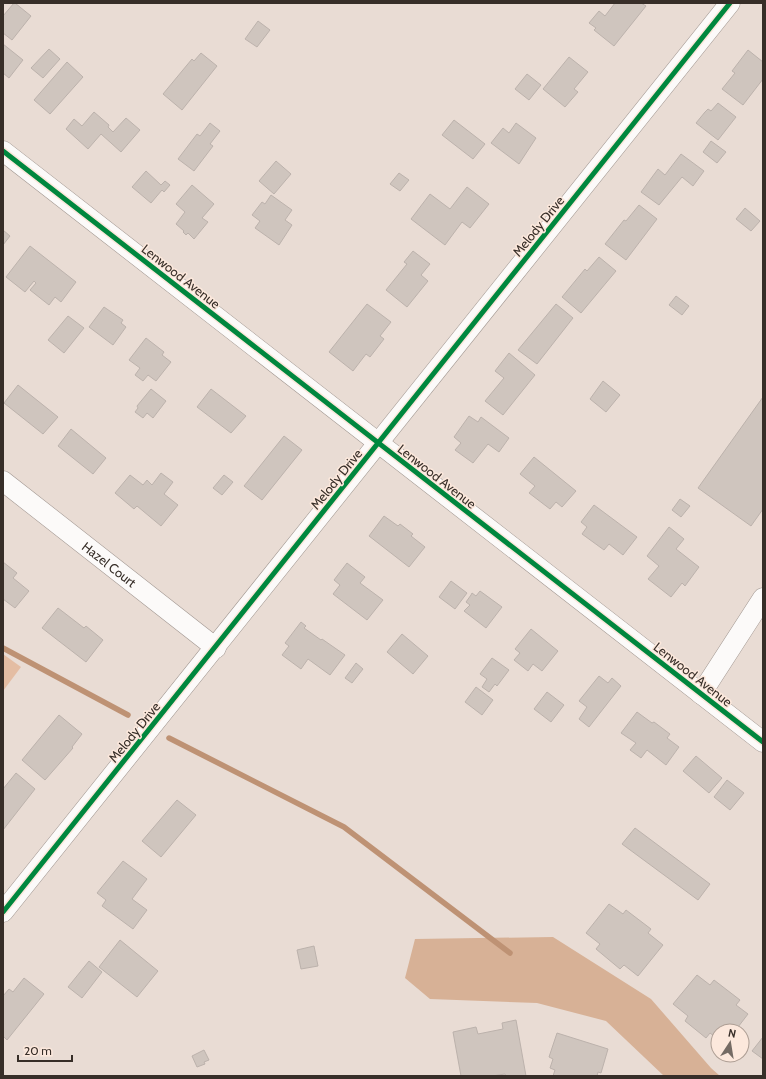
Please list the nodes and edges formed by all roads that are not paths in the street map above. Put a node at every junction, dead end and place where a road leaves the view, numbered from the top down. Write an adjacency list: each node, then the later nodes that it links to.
1 (730, 3): 3 (street, Melody Drive)
2 (3, 151): 3 (street, Lenwood Avenue)
3 (378, 444): 6 (street, Melody Drive); 7 (street, Lenwood Avenue)
4 (3, 481): 6 (street, Hazel Court)
5 (763, 598): 7 (street)
6 (216, 648): 9 (street, Melody Drive)
7 (701, 694): 8 (street, Lenwood Avenue)
8 (763, 742)
9 (3, 912)

